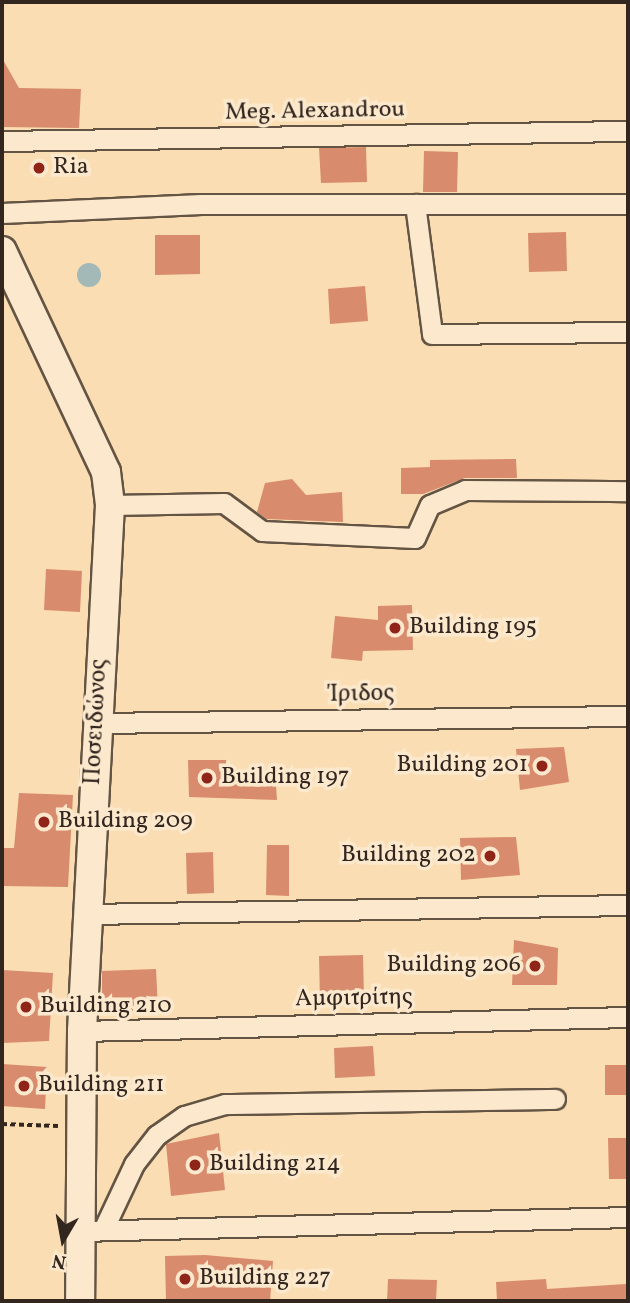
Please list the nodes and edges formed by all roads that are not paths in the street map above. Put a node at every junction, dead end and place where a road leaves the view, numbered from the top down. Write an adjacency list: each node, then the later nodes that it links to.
1 (628, 131): 2 (street, Meg. Alexandrou)
2 (2, 141)
3 (415, 204): 4 (street); 5 (street); 7 (street)
4 (628, 204)
5 (2, 214)
6 (2, 251): 9 (street, Ποσειδώνος)
7 (628, 332)
8 (628, 491): 9 (street)
9 (110, 505): 11 (street, Ποσειδώνος)
10 (628, 716): 11 (street, Ίριδος)
11 (97, 723): 13 (street, Ποσειδώνος)
12 (628, 905): 13 (street)
13 (87, 914): 15 (street, Ποσειδώνος)
14 (628, 1017): 15 (street, Αμφιτρίτης)
15 (82, 1031): 18 (street, Ποσειδώνος)
16 (555, 1099): 18 (street)
17 (628, 1217): 18 (street)
18 (92, 1231): 19 (street, Ποσειδώνος)
19 (80, 1301)

